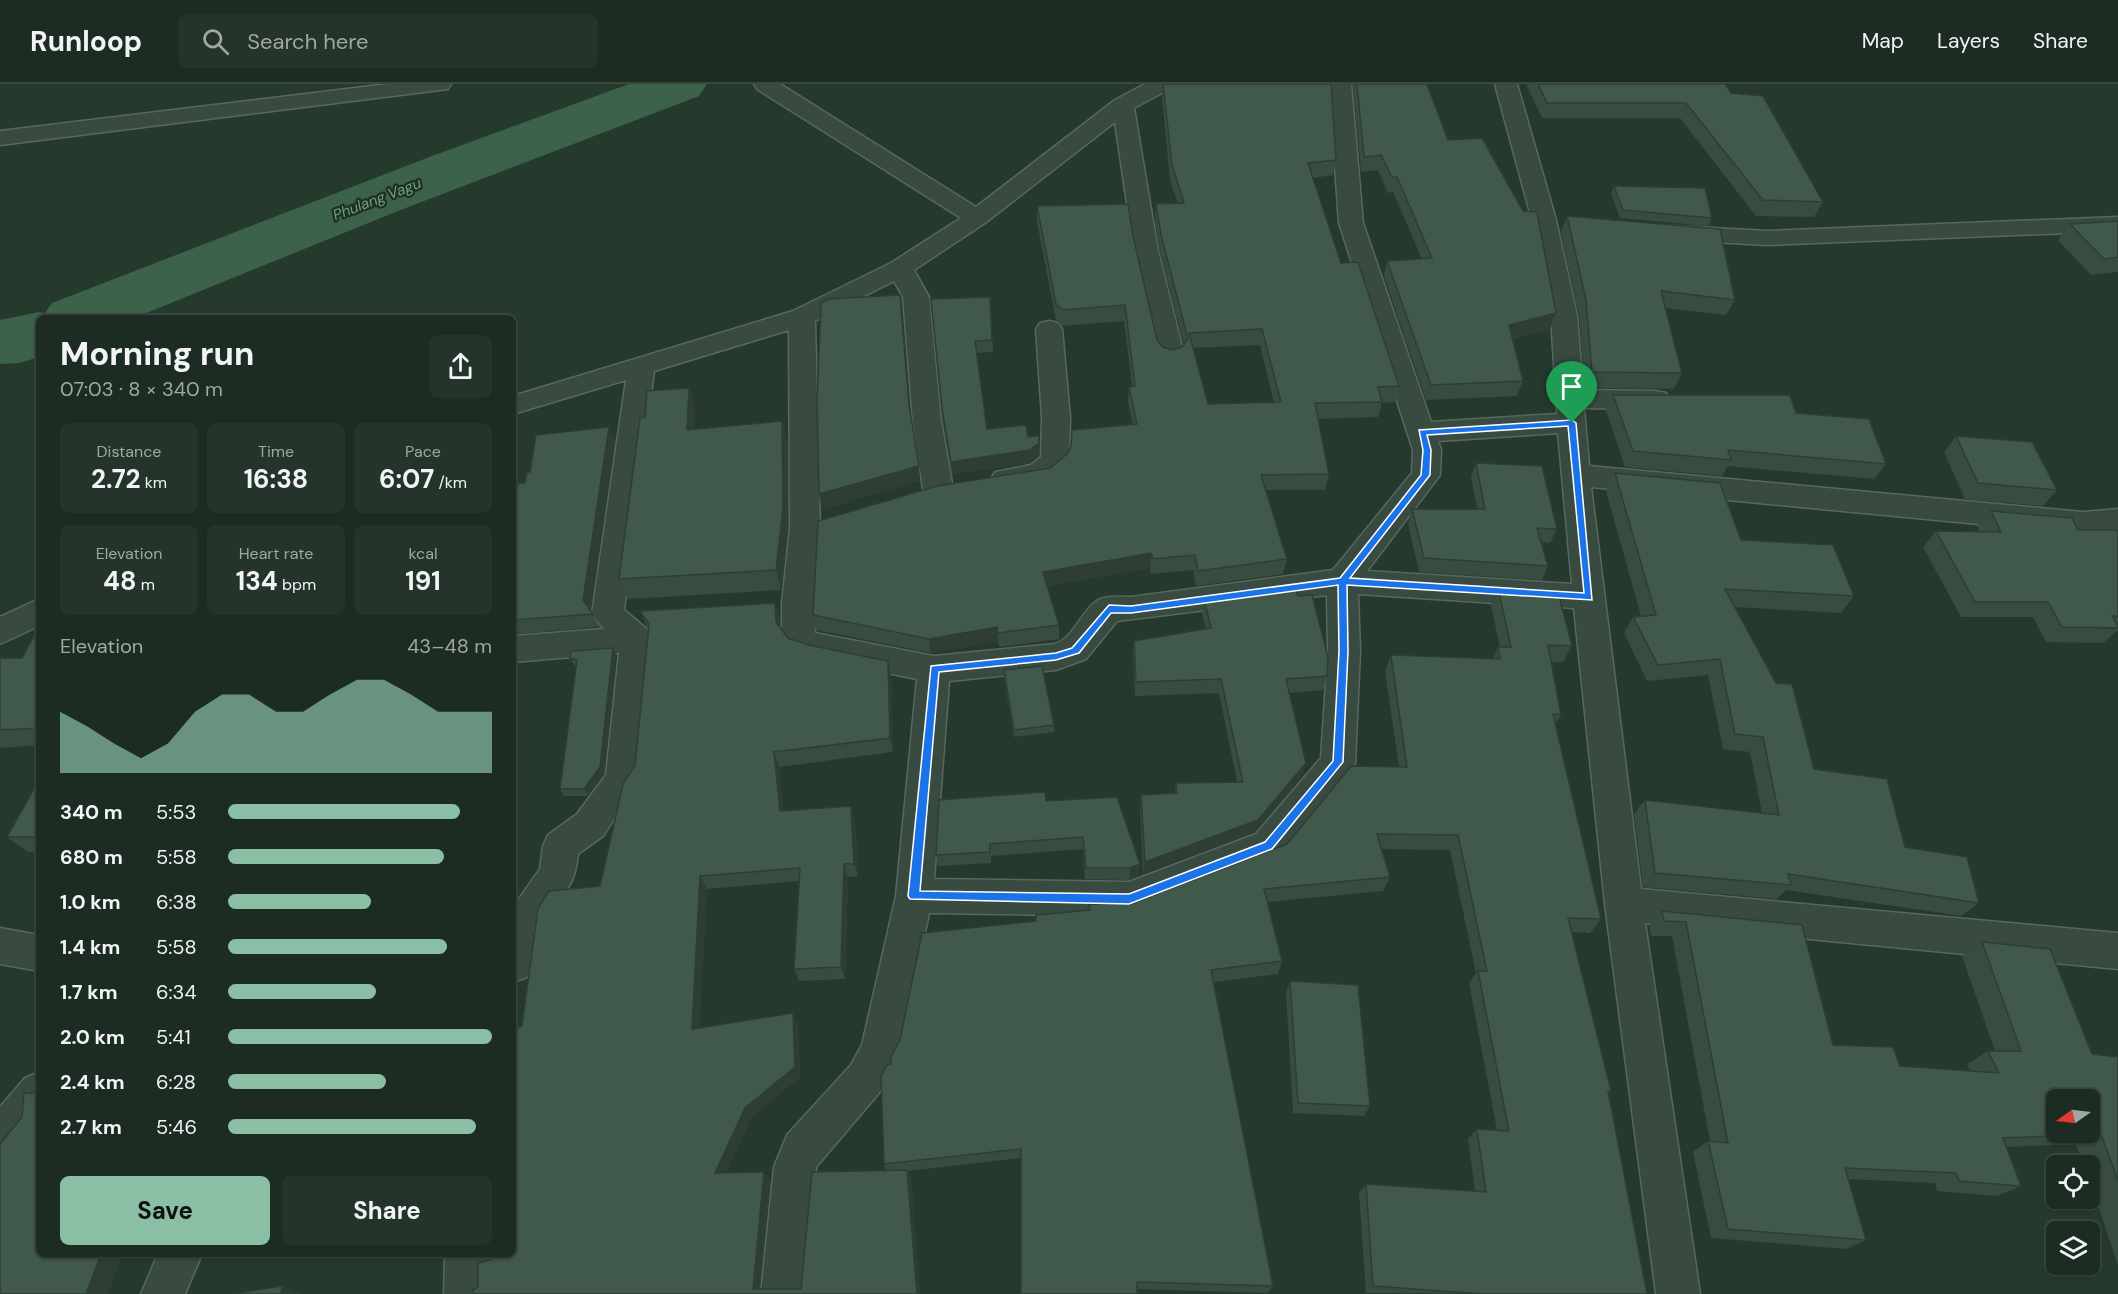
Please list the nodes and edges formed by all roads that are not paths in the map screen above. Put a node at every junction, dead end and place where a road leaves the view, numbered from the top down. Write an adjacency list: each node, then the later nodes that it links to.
1 (440, 84): 7 (street)
2 (765, 84): 8 (street)
3 (1161, 84): 6 (street)
4 (1340, 84): 19 (street)
5 (1506, 84): 18 (street)
6 (1123, 105): 8 (street); 14 (street)
7 (0, 138)
8 (977, 218): 11 (street)
9 (2118, 224): 10 (street)
10 (1656, 231)
11 (900, 268): 12 (street); 13 (street)
12 (802, 317): 15 (street); 30 (street)
13 (1048, 329)
14 (1171, 355)
15 (641, 367): 17 (street); 27 (street)
16 (1687, 400): 18 (street)
17 (516, 404)
18 (1571, 411): 19 (street); 20 (street)
19 (1422, 432): 22 (street)
20 (1575, 475): 21 (street); 23 (street)
21 (2118, 520)
22 (1342, 581): 23 (street); 30 (street); 31 (street)
23 (1589, 597): 32 (street)
24 (0, 612): 25 (street)
25 (36, 612)
26 (36, 613): 28 (street)
27 (640, 625): 29 (street); 36 (street)
28 (0, 632)
29 (516, 648)
30 (934, 669): 31 (street)
31 (914, 896): 43 (street)
32 (1624, 904): 34 (street); 44 (street)
33 (0, 946): 35 (street)
34 (2118, 951)
35 (36, 952)
36 (516, 955)
37 (36, 1096): 38 (street)
38 (0, 1140)
39 (179, 1257): 41 (street)
40 (467, 1257): 42 (street)
41 (163, 1294)
42 (466, 1294)
43 (783, 1294)
44 (1678, 1294)

